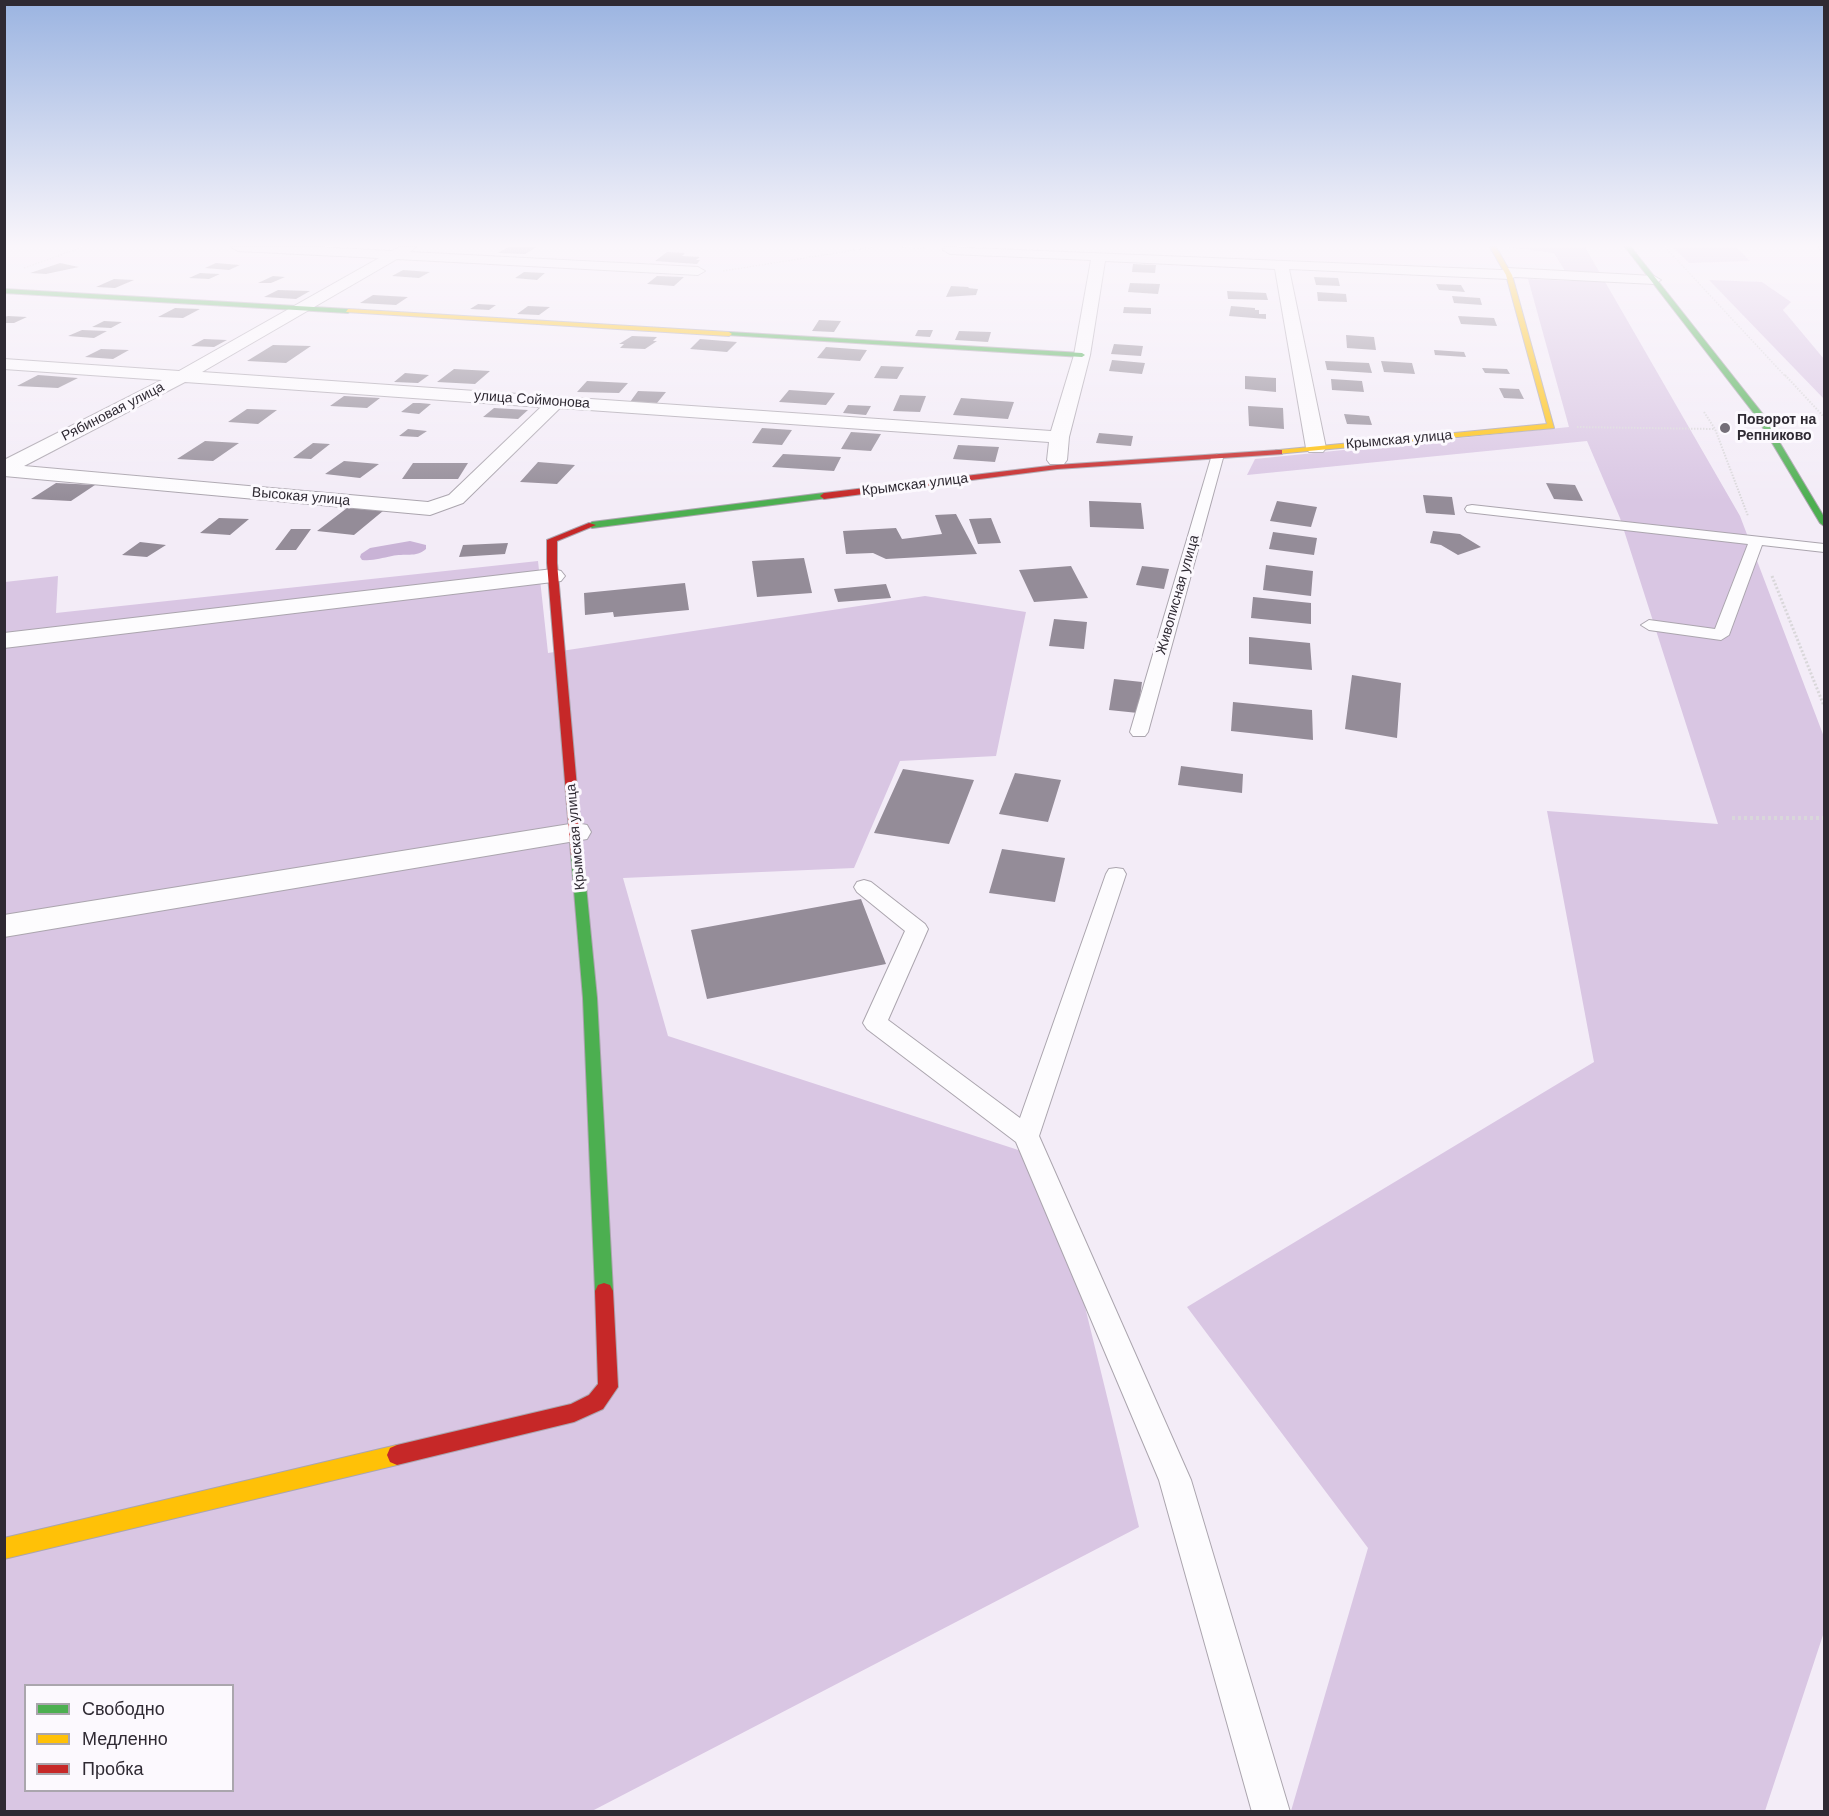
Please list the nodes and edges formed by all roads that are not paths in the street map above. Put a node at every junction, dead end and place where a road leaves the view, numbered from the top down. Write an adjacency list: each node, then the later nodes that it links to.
1 (263, 332): 9 (street, Рябиновая улица)
2 (689, 332): 7 (street)
3 (1086, 332): 7 (street)
4 (1294, 332): 12 (street)
5 (1524, 332): 12 (street, Крымская улица)
6 (1694, 332): 17 (street)
7 (1082, 355): 11 (street)
8 (4, 364): 9 (street, улица Соймонова)
9 (183, 376): 10 (street, улица Соймонова); 15 (street, Рябиновая улица)
10 (556, 402): 11 (street, улица Соймонова); 15 (street, Высокая улица)
11 (1059, 438): 14 (street)
12 (1316, 448): 13 (street, Крымская улица)
13 (1217, 458): 14 (street, Крымская улица); 23 (lane, Живописная улица)
14 (1057, 467): 20 (street, Крымская улица)
15 (4, 469)
16 (1472, 510): 18 (lane)
17 (1824, 523)
18 (1757, 540): 19 (lane); 21 (lane)
19 (1824, 548)
20 (553, 576): 22 (street); 24 (street, Крымская улица)
21 (1649, 625)
22 (4, 641)
23 (1139, 732)
24 (576, 832): 27 (street); 29 (street, Крымская улица)
25 (1116, 874): 28 (lane)
26 (864, 887): 28 (lane)
27 (4, 926)
28 (1026, 1136): 30 (lane)
29 (4, 1549)
30 (1271, 1812)

